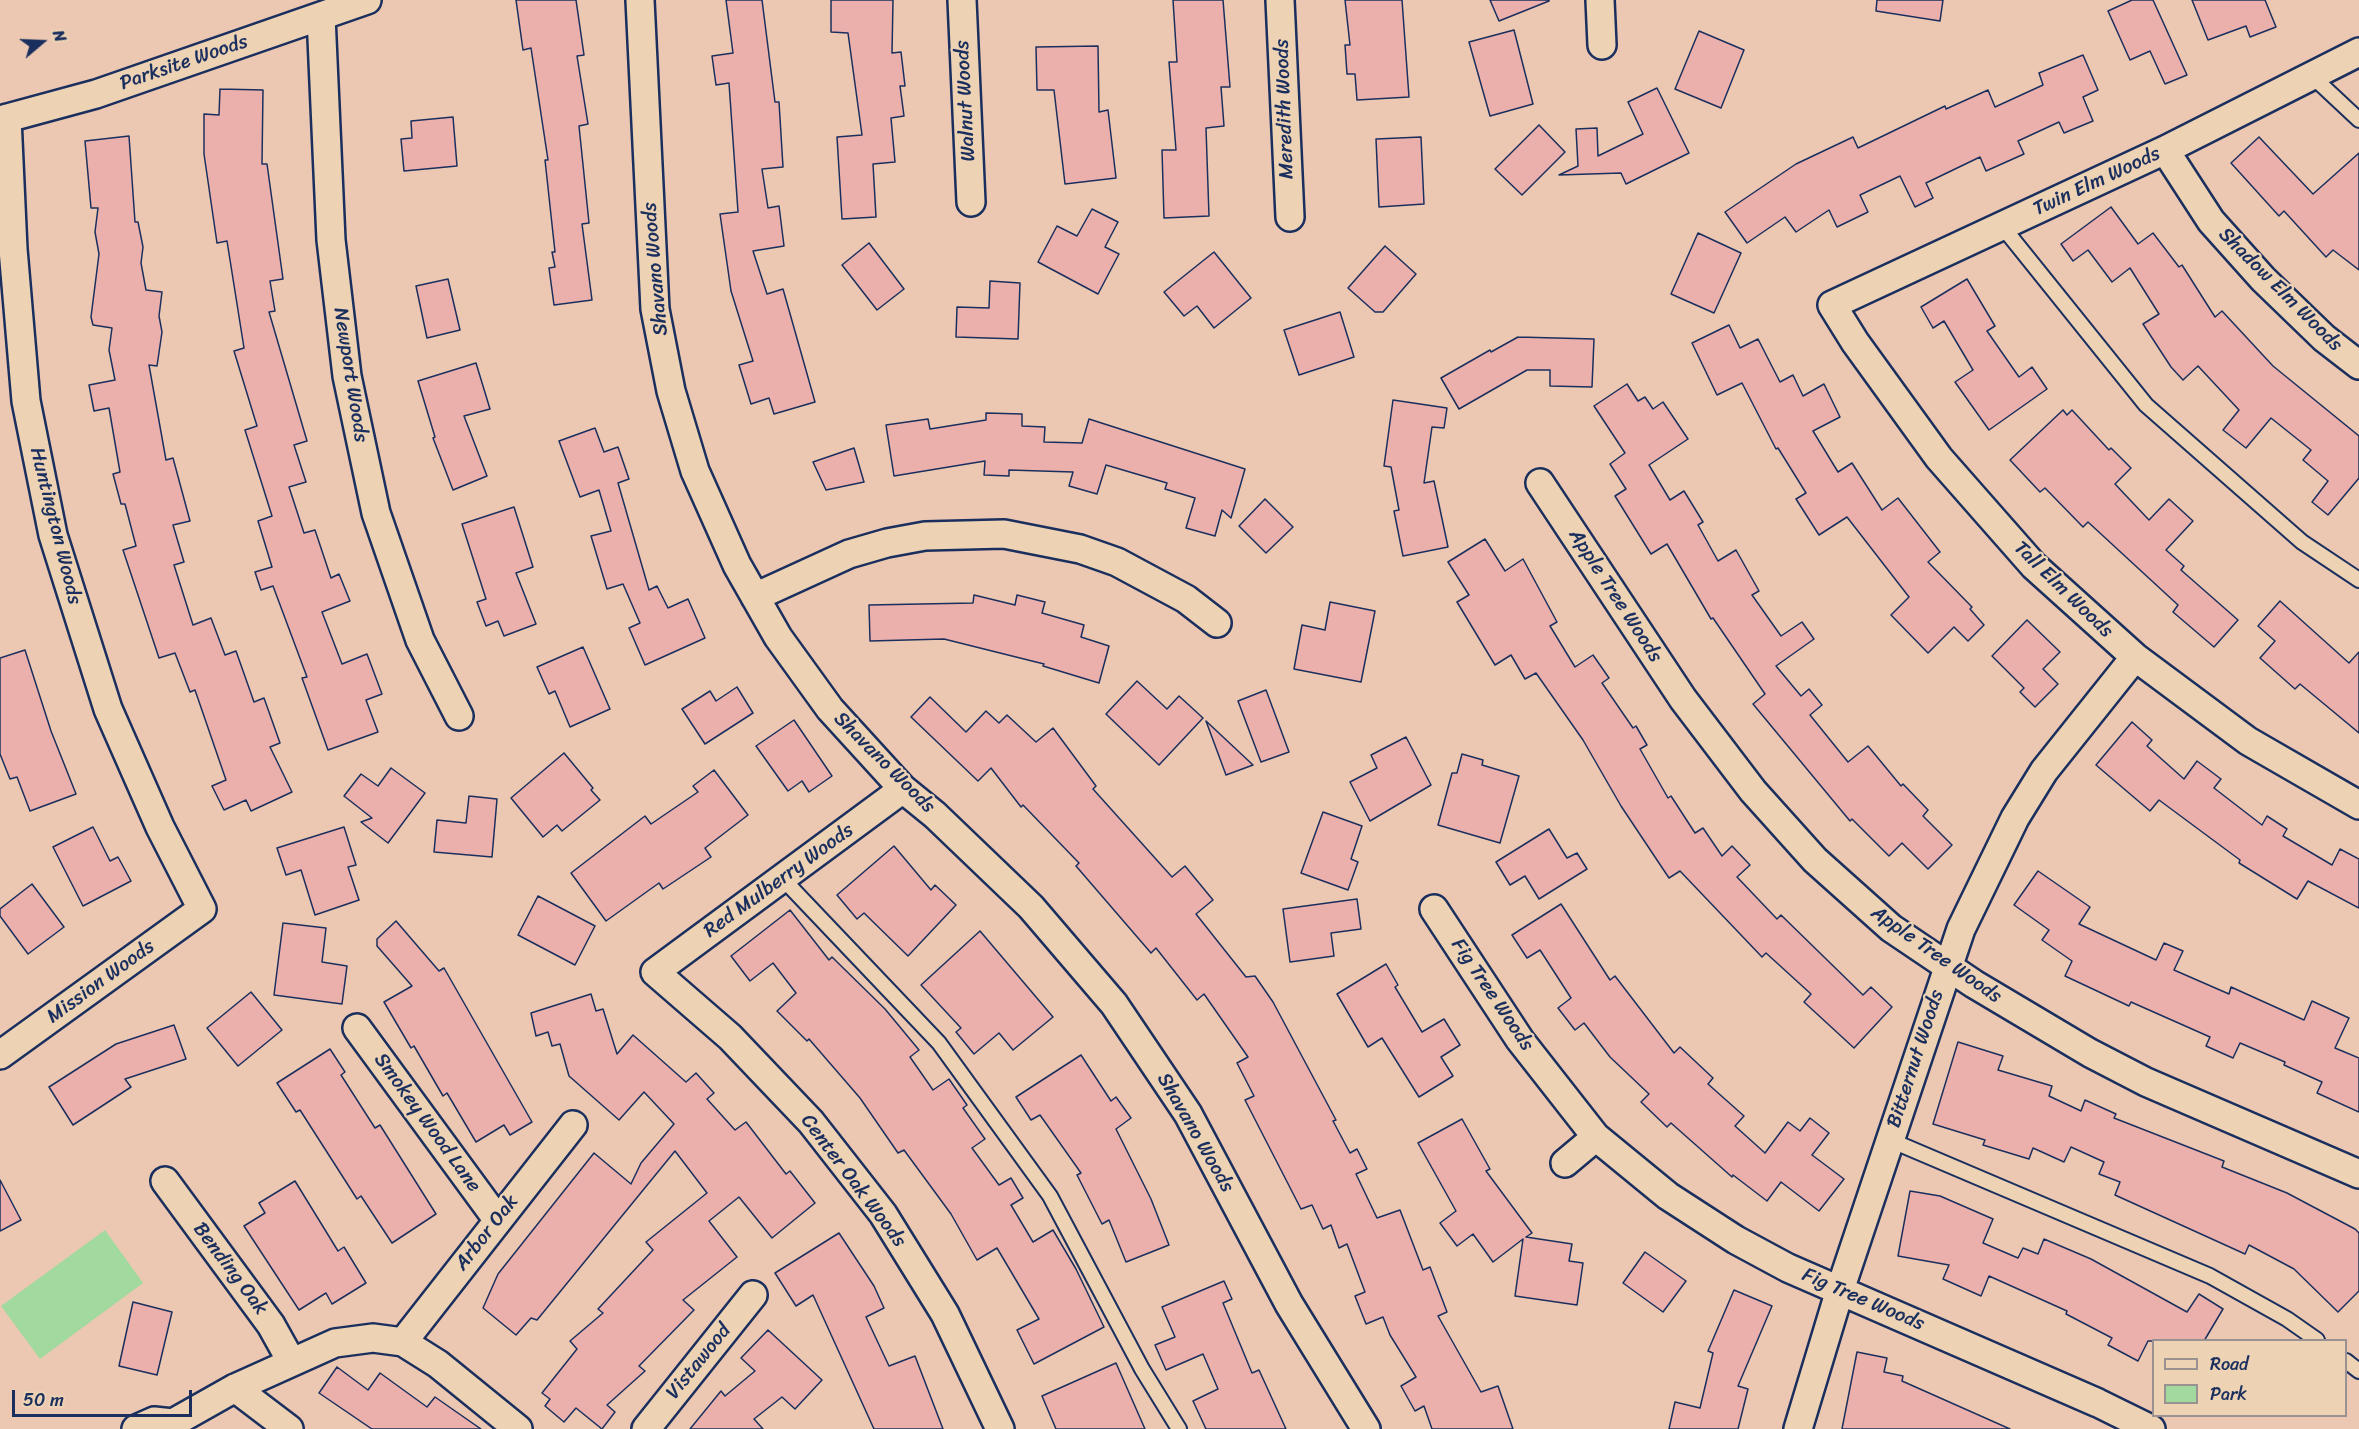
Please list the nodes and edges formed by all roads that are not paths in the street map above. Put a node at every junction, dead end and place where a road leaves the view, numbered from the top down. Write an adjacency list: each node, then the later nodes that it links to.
1 (367, 0): 6 (street, Parksite Woods)
2 (640, 0): 20 (street, Shavano Woods)
3 (962, 0): 13 (street, Walnut Woods)
4 (1280, 0): 14 (street, Meredith Woods)
5 (1600, 0): 7 (street)
6 (321, 16): 10 (street, Parksite Woods); 23 (street, Newport Woods)
7 (1602, 45)
8 (2359, 52): 9 (street, Twin Elm Woods)
9 (2312, 76): 11 (lane); 12 (street, Twin Elm Woods)
10 (4, 119): 27 (street, Huntington Woods)
11 (2359, 120)
12 (2165, 150): 15 (street, Twin Elm Woods); 17 (street, Shadow Elm Woods)
13 (971, 202)
14 (1290, 217)
15 (2002, 226): 16 (street, Twin Elm Woods); 19 (lane)
16 (1832, 305): 22 (street, Tall Elm Woods)
17 (2359, 366)
18 (1540, 483): 29 (street, Apple Tree Woods)
19 (2359, 580)
20 (755, 597): 21 (street); 24 (street, Shavano Woods)
21 (1217, 623)
22 (2134, 657): 25 (street, Tall Elm Woods); 29 (street, Bitternut Woods)
23 (459, 716)
24 (903, 789): 26 (street, Red Mulberry Woods); 55 (street, Shavano Woods)
25 (2359, 805)
26 (782, 878): 30 (street, Red Mulberry Woods); 54 (lane)
27 (202, 909): 32 (street, Mission Woods)
28 (1434, 909): 34 (street, Fig Tree Woods)
29 (1947, 964): 35 (street, Bitternut Woods); 37 (street, Apple Tree Woods)
30 (655, 972): 53 (street, Center Oak Woods)
31 (357, 1028): 39 (street, Smokey Wood Lane)
32 (0, 1055)
33 (573, 1125): 39 (street, Arbor Oak)
34 (1596, 1137): 36 (street); 40 (street, Fig Tree Woods)
35 (1890, 1140): 40 (street, Bitternut Woods); 42 (lane)
36 (1565, 1163)
37 (2359, 1174)
38 (165, 1181): 44 (street, Bending Oak)
39 (497, 1219): 43 (street, Arbor Oak)
40 (1840, 1290): 56 (street, Bitternut Woods); 57 (street, Fig Tree Woods)
41 (753, 1295): 52 (street, Vistawood)
42 (2314, 1339)
43 (403, 1342): 44 (street); 51 (street)
44 (291, 1361): 47 (street)
45 (2347, 1362): 46 (lane)
46 (2359, 1371)
47 (236, 1388): 48 (street); 50 (street)
48 (172, 1426): 49 (street)
49 (136, 1429)
50 (289, 1429)
51 (518, 1429)
52 (646, 1429)
53 (1000, 1429)
54 (1179, 1429)
55 (1366, 1429)
56 (1798, 1429)
57 (2151, 1429)

